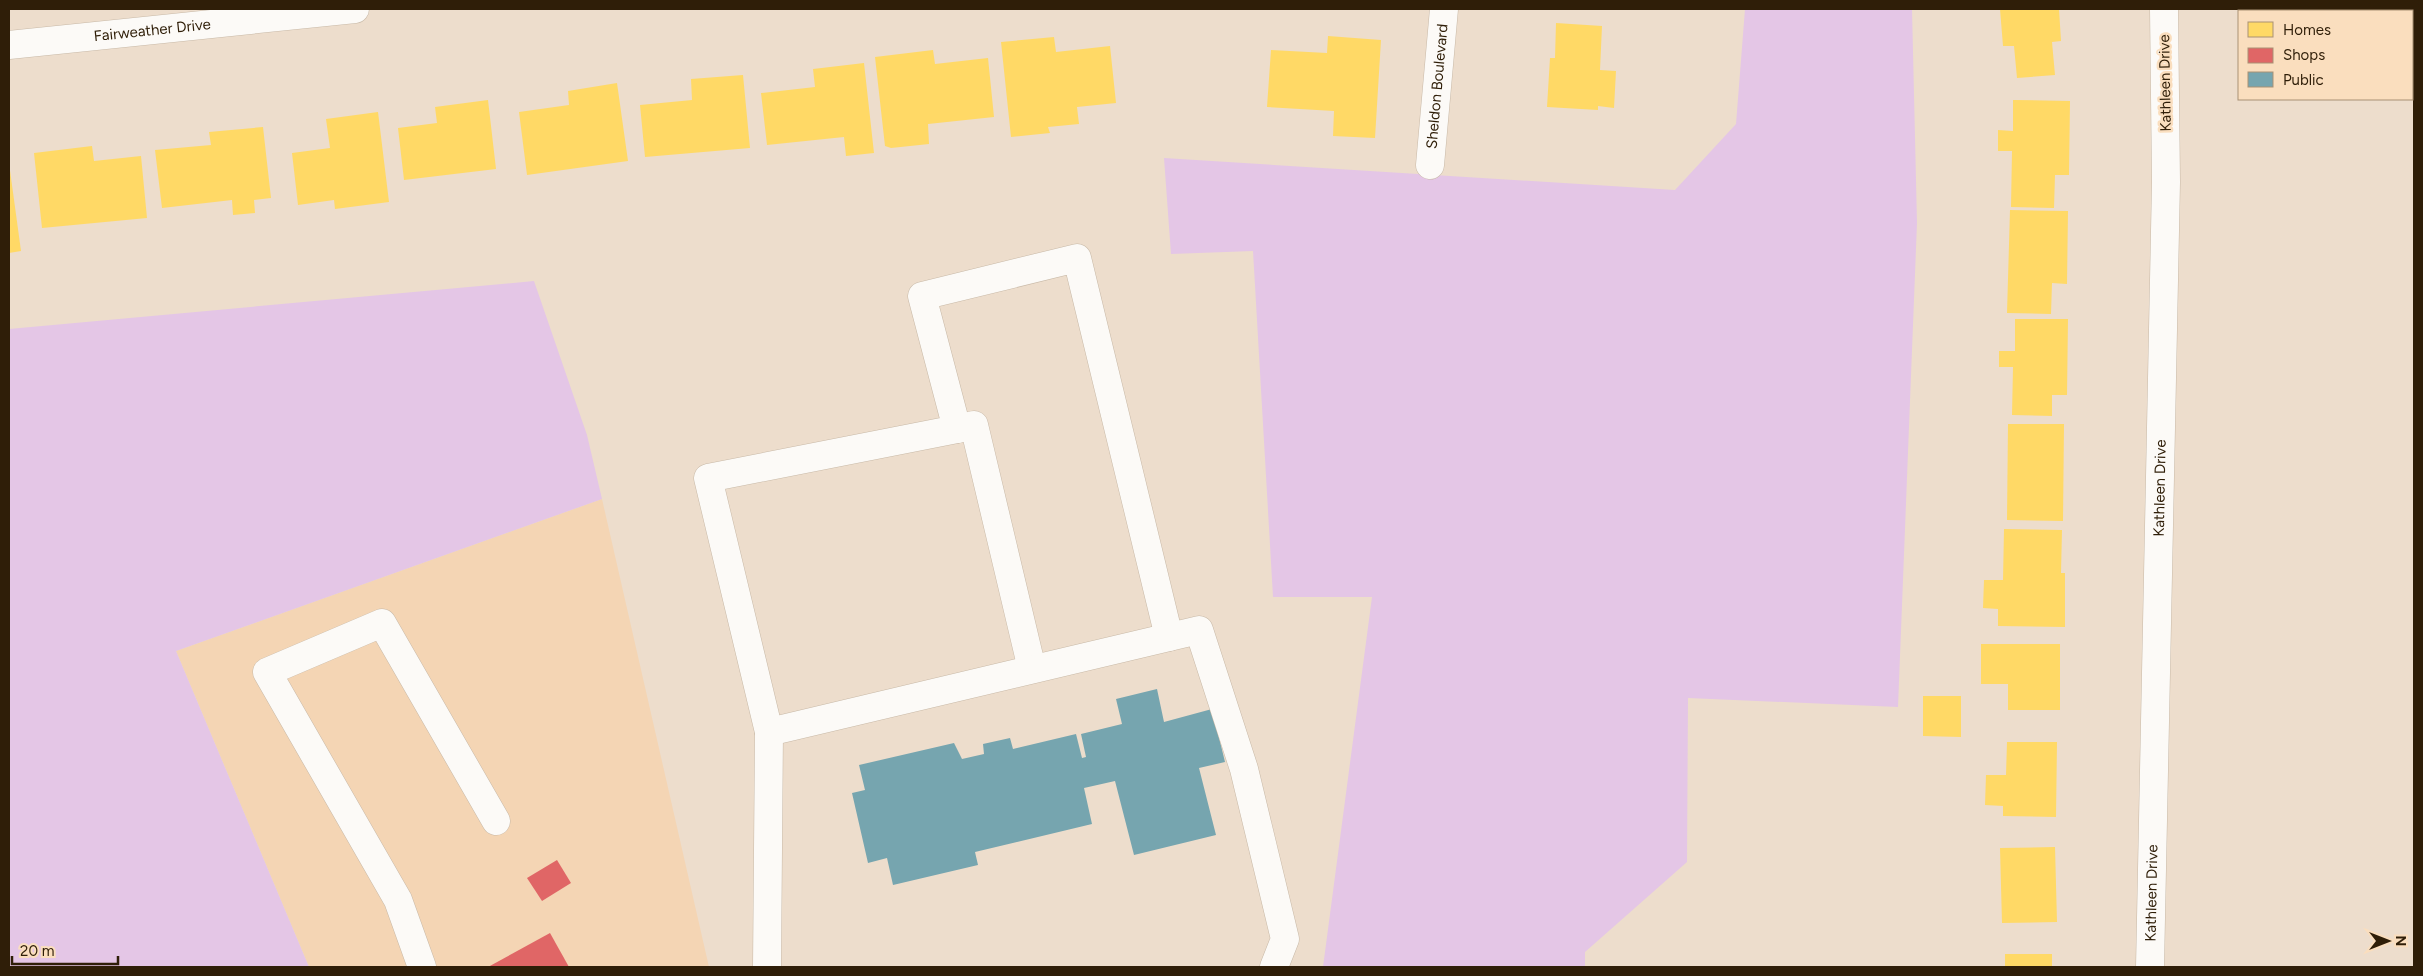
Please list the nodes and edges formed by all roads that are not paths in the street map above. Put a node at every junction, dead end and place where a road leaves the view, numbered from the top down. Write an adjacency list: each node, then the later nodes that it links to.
1 (355, 9): 4 (street, Fairweather Drive)
2 (1444, 9): 5 (street, Sheldon Boulevard)
3 (2164, 9): 14 (street, Kathleen Drive)
4 (9, 45)
5 (1430, 165)
6 (957, 429): 7 (street); 8 (street); 9 (street)
7 (1168, 637): 8 (street); 13 (street)
8 (1032, 669): 9 (street)
9 (770, 732): 12 (street)
10 (496, 820): 11 (street)
11 (423, 965)
12 (767, 967)
13 (1274, 967)
14 (2150, 967)

